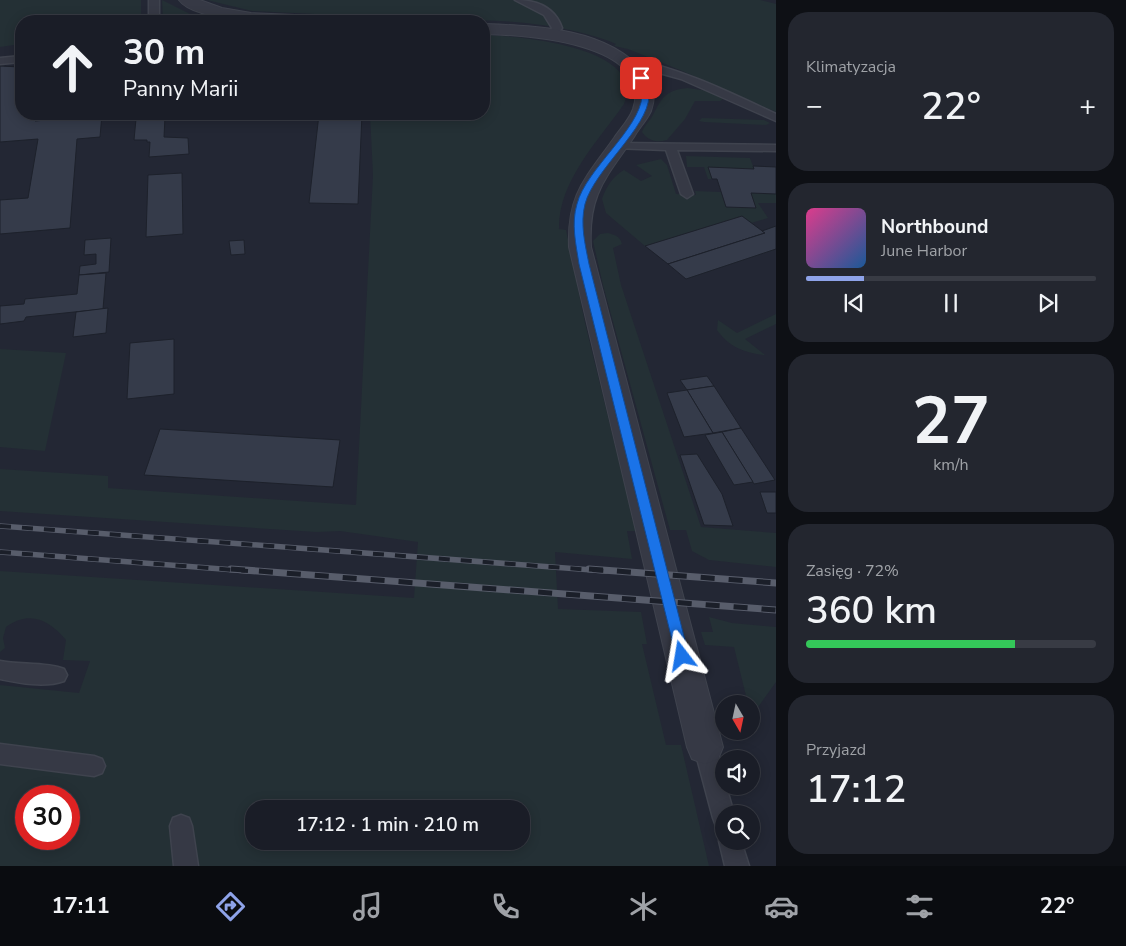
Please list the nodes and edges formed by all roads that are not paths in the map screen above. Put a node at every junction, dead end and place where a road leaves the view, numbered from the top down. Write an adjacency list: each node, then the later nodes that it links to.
1 (154, 0): 4 (lane)
2 (187, 0): 5 (street)
3 (520, 0): 7 (lane)
4 (154, 15)
5 (230, 15)
6 (490, 29): 7 (street)
7 (553, 34): 10 (street)
8 (15, 60): 9 (lane)
9 (0, 62)
10 (627, 62): 11 (lane); 12 (street)
11 (776, 118)
12 (618, 146): 13 (lane); 18 (street)
13 (670, 146): 14 (lane); 15 (lane)
14 (776, 148)
15 (687, 194)
16 (0, 670): 17 (lane)
17 (57, 675)
18 (705, 747): 21 (lane)
19 (0, 754): 20 (lane)
20 (94, 766)
21 (721, 805)
22 (181, 826): 24 (lane)
23 (733, 850): 25 (lane)
24 (186, 866)
25 (737, 866)

